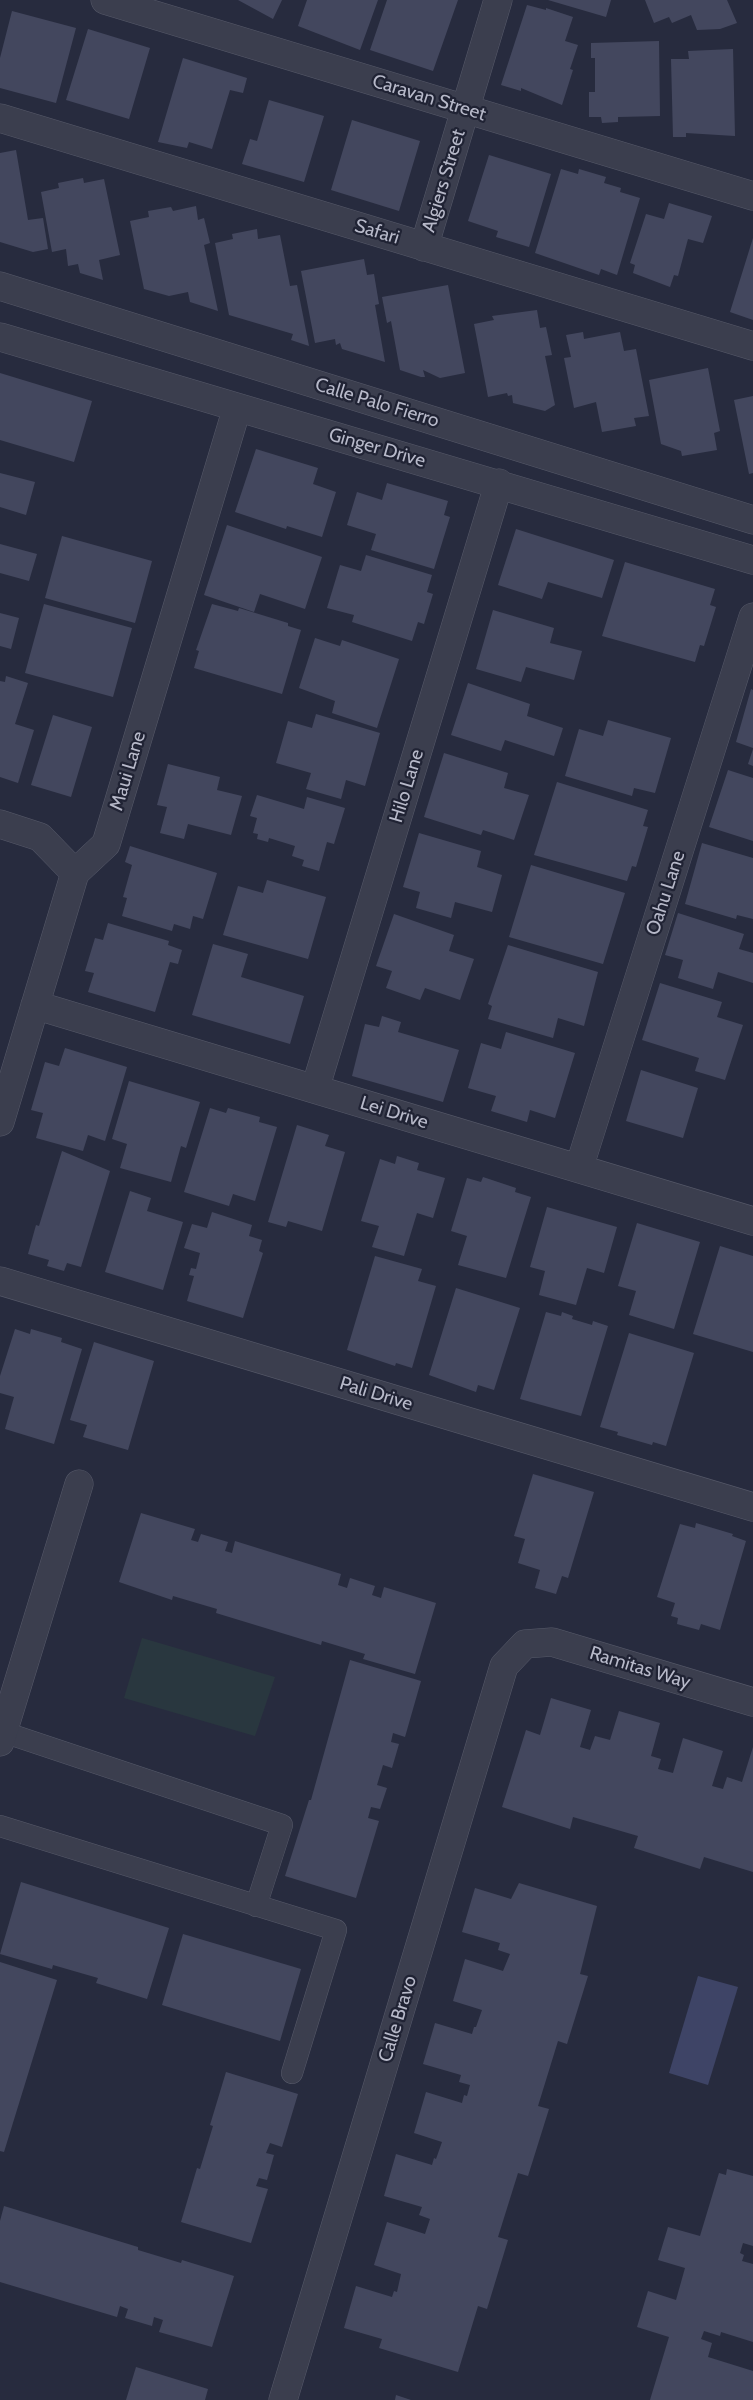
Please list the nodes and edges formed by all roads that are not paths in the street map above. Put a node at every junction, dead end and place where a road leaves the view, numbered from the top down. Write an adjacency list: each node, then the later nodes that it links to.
1 (105, 0): 3 (street, Caravan Street)
2 (498, 0): 4 (street, Algiers Street)
3 (164, 10): 4 (street, Caravan Street)
4 (466, 109): 6 (street, Caravan Street); 7 (street, Algiers Street)
5 (0, 118): 7 (street, Safari)
6 (753, 196)
7 (424, 247): 10 (street, Safari)
8 (0, 286): 13 (street, Calle Palo Fierro)
9 (0, 337): 11 (street, Ginger Drive)
10 (753, 346)
11 (237, 408): 12 (street, Ginger Drive); 17 (street, Maui Lane)
12 (498, 483): 14 (street, Ginger Drive); 19 (street, Hilo Lane)
13 (753, 520)
14 (753, 560)
15 (753, 617): 21 (street, Oahu Lane)
16 (0, 824): 17 (street)
17 (75, 873): 18 (street)
18 (35, 1005): 19 (street, Lei Drive); 20 (street)
19 (315, 1089): 21 (street, Lei Drive)
20 (0, 1122)
21 (578, 1168): 22 (street, Lei Drive)
22 (753, 1221)
23 (0, 1281): 25 (street, Pali Drive)
24 (79, 1484): 28 (street)
25 (753, 1507)
26 (525, 1644): 27 (street, Ramitas Way); 32 (street, Calle Bravo)
27 (753, 1702)
28 (2, 1737): 30 (lane)
29 (0, 1826): 30 (lane)
30 (256, 1906): 31 (lane)
31 (292, 2073)
32 (283, 2400)

